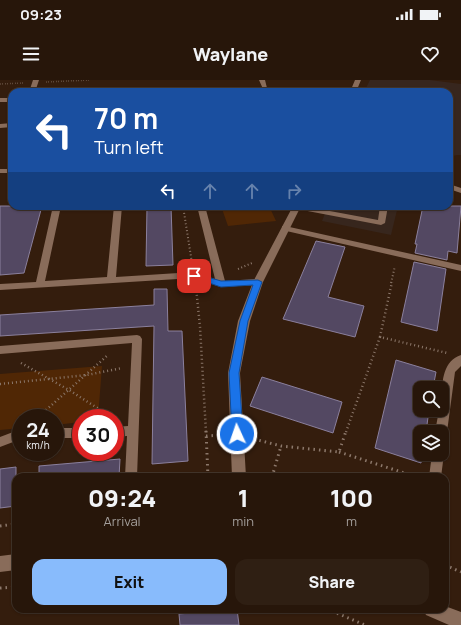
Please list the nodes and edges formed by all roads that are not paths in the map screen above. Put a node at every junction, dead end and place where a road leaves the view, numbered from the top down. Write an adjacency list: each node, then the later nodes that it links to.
1 (56, 210): 11 (lane)
2 (118, 210): 9 (lane)
3 (202, 210): 12 (lane)
4 (295, 210): 7 (street)
5 (317, 210): 6 (lane)
6 (383, 210)
7 (285, 228): 8 (lane); 10 (street)
8 (461, 268)
9 (111, 280): 11 (lane); 12 (lane)
10 (258, 282): 12 (lane); 23 (street)
11 (40, 284): 13 (lane)
12 (221, 284)
13 (0, 287)
14 (0, 350): 17 (lane)
15 (457, 357): 16 (lane)
16 (442, 425)
17 (133, 431): 18 (lane); 22 (lane)
18 (124, 432)
19 (12, 437): 20 (lane)
20 (0, 442)
21 (437, 461): 24 (lane)
22 (131, 473)
23 (240, 473)
24 (436, 473)
25 (12, 562): 26 (street)
26 (0, 564)
27 (443, 613): 28 (street)
28 (461, 620)

